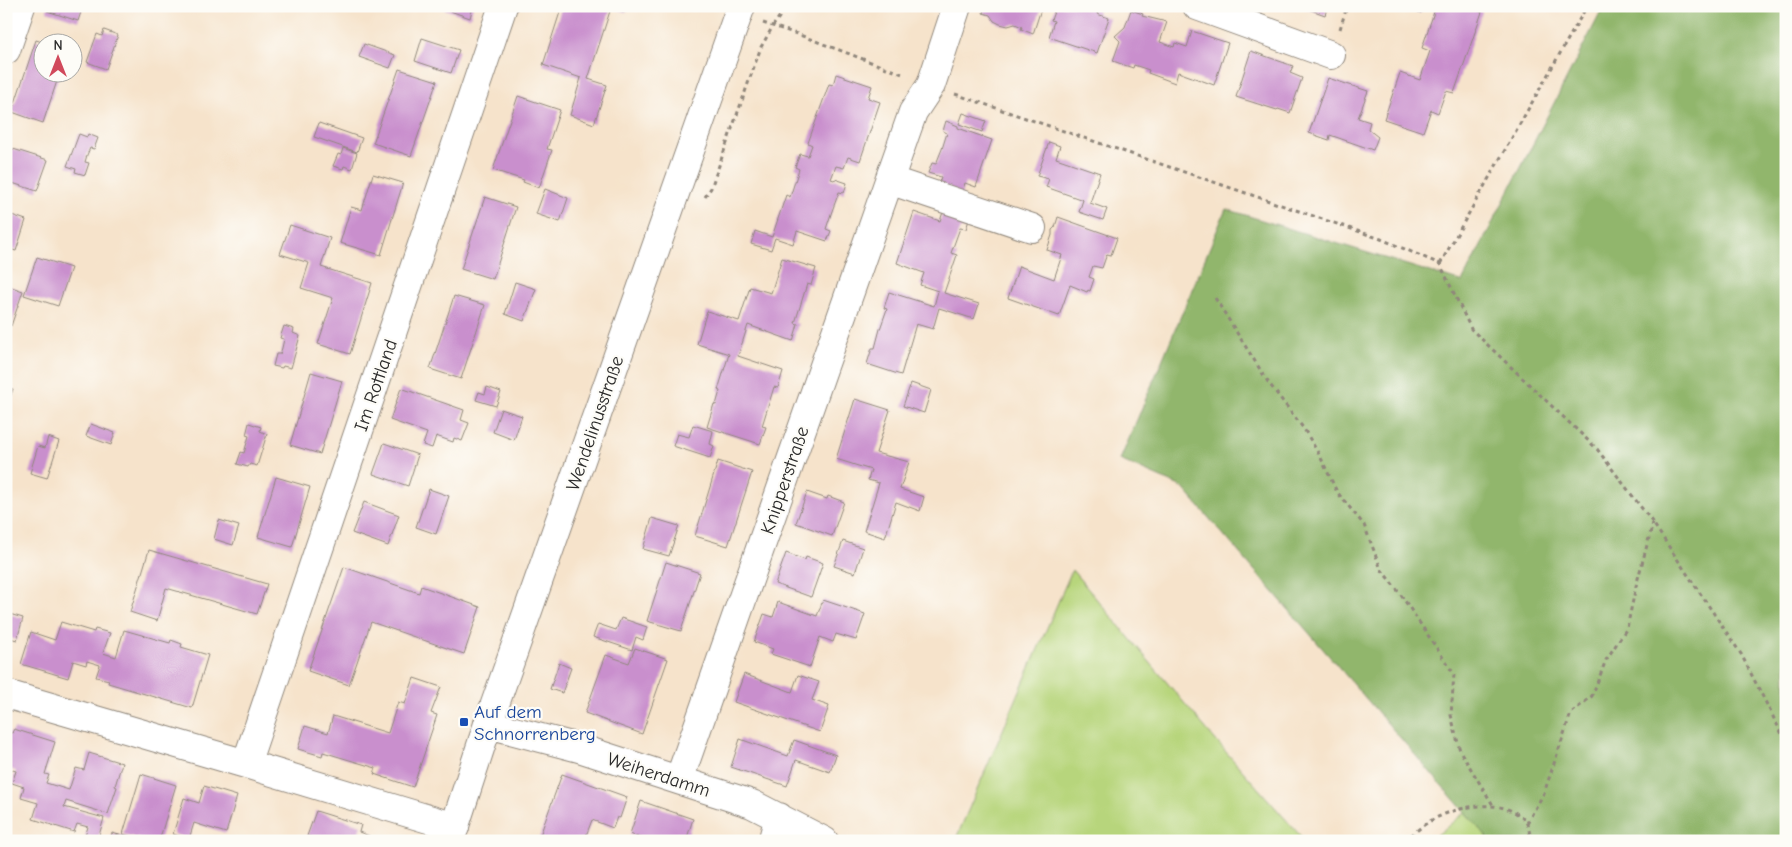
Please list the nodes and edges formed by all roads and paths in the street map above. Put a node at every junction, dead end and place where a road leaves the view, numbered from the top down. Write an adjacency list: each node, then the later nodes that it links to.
1 (21, 6): 7 (street)
2 (503, 6): 18 (street, Im Rottland)
3 (957, 6): 9 (street, Knipperstraße)
4 (1196, 6): 8 (street)
5 (1588, 6): 12 (path)
6 (740, 11): 9 (path); 16 (street, Wendelinusstraße)
7 (6, 50)
8 (1331, 55)
9 (931, 85): 10 (street, Knipperstraße); 12 (path)
10 (889, 180): 11 (street); 19 (street, Knipperstraße)
11 (1032, 228)
12 (1440, 264): 14 (path)
13 (1215, 298): 20 (path)
14 (1653, 523): 17 (path); 21 (path)
15 (6, 694): 18 (street)
16 (488, 724): 19 (street, Weiherdamm); 23 (street, Wendelinusstraße)
17 (1786, 742)
18 (246, 764): 23 (street)
19 (679, 780): 22 (street, Weiherdamm)
20 (1493, 805): 21 (path); 25 (path)
21 (1527, 823): 26 (path)
22 (777, 829): 24 (street, Weiherdamm)
23 (452, 834)
24 (824, 841)
25 (1405, 841)
26 (1531, 841)

